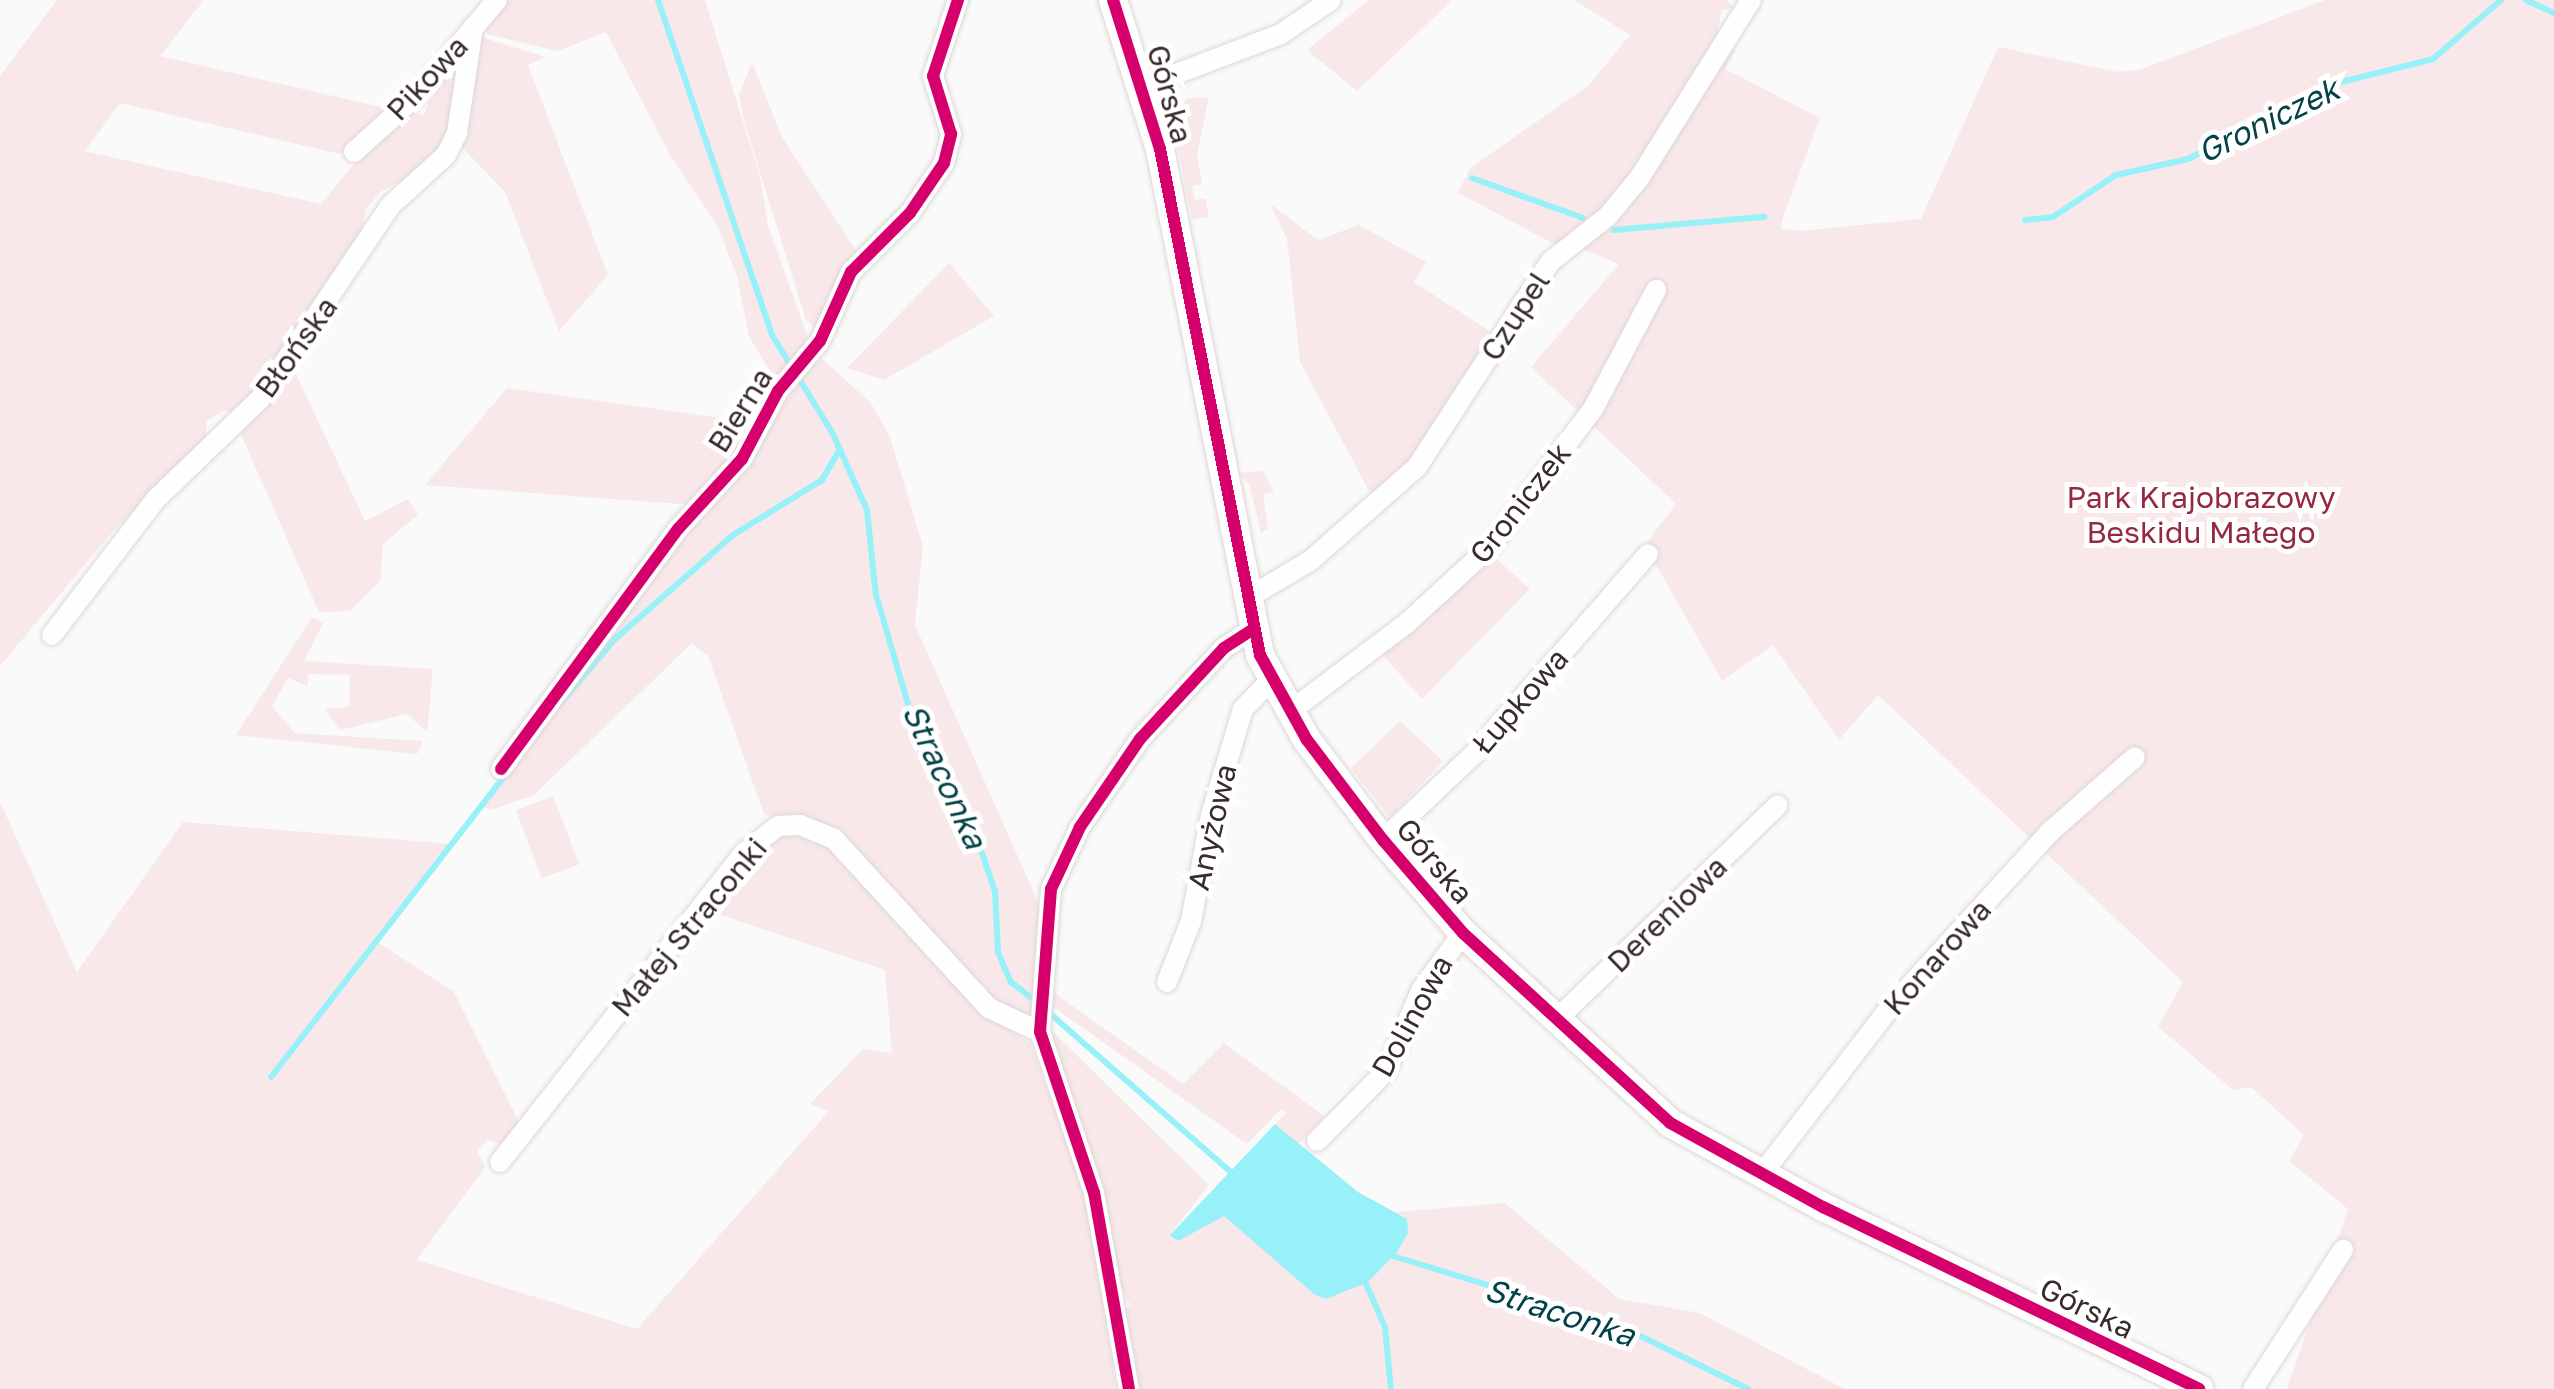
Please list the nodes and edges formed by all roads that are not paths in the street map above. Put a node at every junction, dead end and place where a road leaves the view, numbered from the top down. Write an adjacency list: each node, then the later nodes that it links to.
1 (497, 0): 6 (street, Pikowa)
2 (958, 0): 17 (street, Bierna)
3 (1113, 0): 7 (street, Górska)
4 (1331, 0): 7 (street)
5 (1749, 0): 11 (street, Czupel)
6 (473, 27): 8 (street, Pikowa); 13 (street, Błońska)
7 (1144, 86): 11 (street, Górska)
8 (354, 152)
9 (1656, 290): 15 (street, Groniczek)
10 (1648, 554): 19 (street, Łupkowa)
11 (1246, 599): 12 (street, Górska)
12 (1253, 629): 14 (street, Górska); 23 (street)
13 (52, 635)
14 (1270, 680): 15 (street, Górska); 21 (street, Anyżowa)
15 (1288, 713): 19 (street, Górska)
16 (2135, 758): 26 (street, Konarowa)
17 (500, 769)
18 (1778, 805): 22 (street, Dereniowa)
19 (1383, 840): 20 (street, Górska)
20 (1464, 932): 22 (street, Górska); 24 (street, Dolinowa)
21 (1167, 982)
22 (1554, 1022): 26 (street, Górska)
23 (1041, 1027): 25 (street, Małej Straconki); 28 (street)
24 (1317, 1141)
25 (500, 1162)
26 (1761, 1175): 29 (street, Górska)
27 (2344, 1250): 30 (street)
28 (1129, 1389)
29 (2199, 1389)
30 (2253, 1389)

